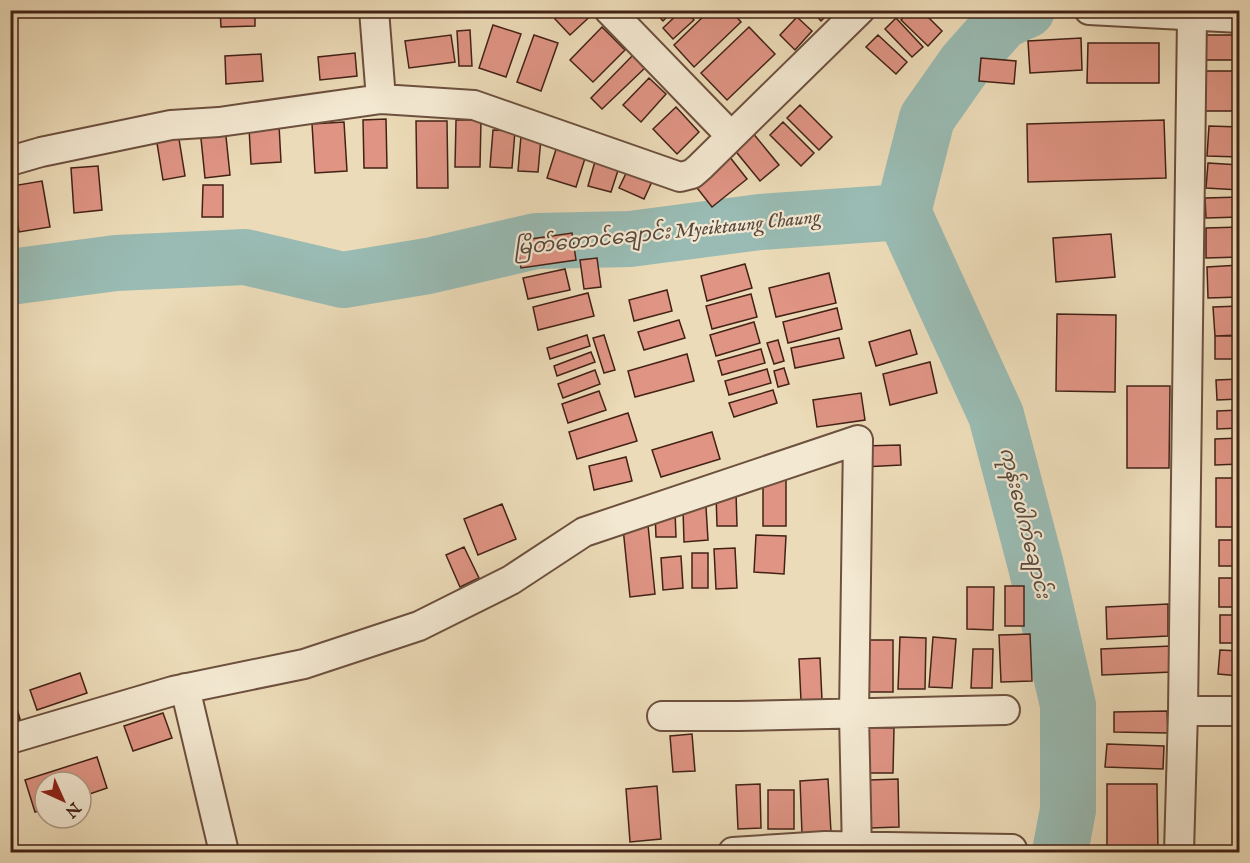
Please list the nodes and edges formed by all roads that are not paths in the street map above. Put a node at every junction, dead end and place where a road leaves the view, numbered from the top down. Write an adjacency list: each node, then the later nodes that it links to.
1 (374, 10): 8 (street)
2 (609, 10): 9 (street)
3 (860, 10): 9 (street)
4 (1089, 10): 5 (street)
5 (1120, 11): 6 (street)
6 (1192, 17): 7 (street); 13 (street)
7 (1239, 18)
8 (381, 99): 9 (street); 10 (street)
9 (731, 136)
10 (10, 160)
11 (185, 688): 15 (street); 17 (street); 20 (street)
12 (1005, 710): 15 (street)
13 (1183, 711): 14 (street); 22 (street)
14 (1239, 711)
15 (854, 714): 16 (street); 18 (street)
16 (662, 716)
17 (10, 740)
18 (857, 849): 19 (street); 21 (street)
19 (1012, 849)
20 (224, 852)
21 (733, 852)
22 (1179, 852)

